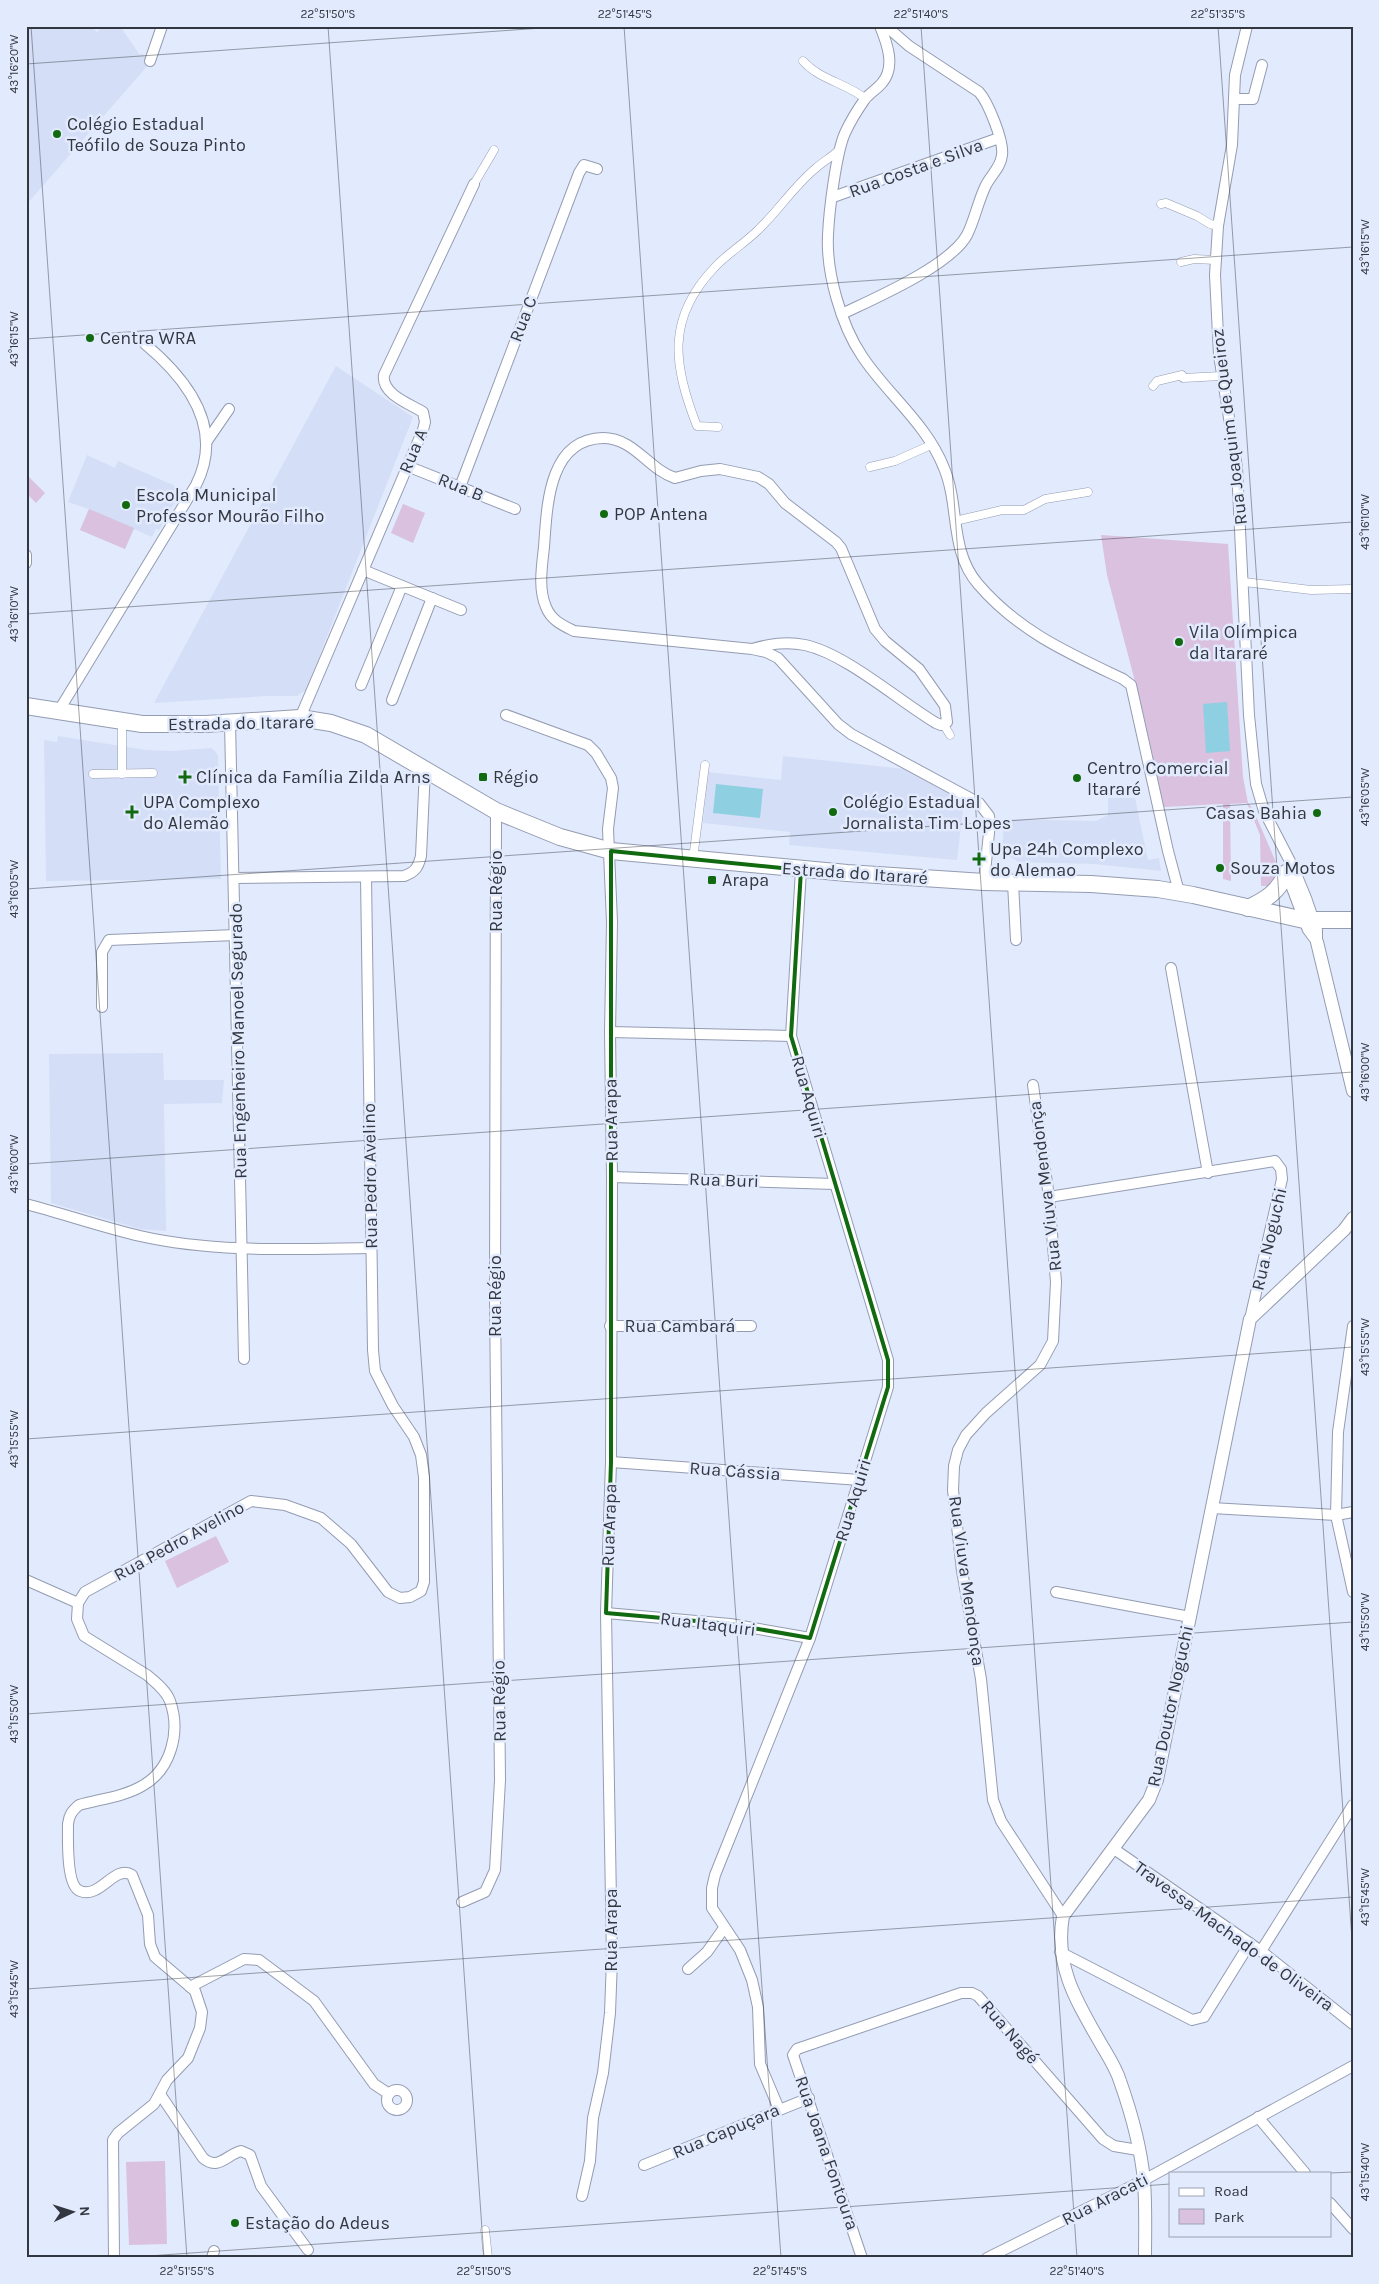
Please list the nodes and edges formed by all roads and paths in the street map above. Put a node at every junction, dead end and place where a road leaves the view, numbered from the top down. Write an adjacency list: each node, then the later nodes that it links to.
1 (162, 26): 5 (street)
2 (880, 26): 8 (street)
3 (886, 26): 10 (street)
4 (1247, 26): 9 (street, Rua Joaquim de Queiroz)
5 (150, 61)
6 (802, 61): 8 (street)
7 (1262, 65): 9 (street)
8 (866, 99): 11 (street)
9 (1234, 99): 17 (street, Rua Joaquim de Queiroz)
10 (999, 138): 15 (street, Rua Costa e Silva); 20 (street)
11 (840, 149): 15 (street); 25 (street)
12 (494, 150): 14 (street, Rua A)
13 (597, 170): 30 (street, Rua C)
14 (474, 184): 28 (street, Rua A)
15 (833, 197): 20 (street)
16 (1161, 204): 17 (street)
17 (1218, 226): 18 (street, Rua Joaquim de Queiroz)
18 (1216, 260): 19 (street); 22 (street, Rua Joaquim de Queiroz)
19 (1181, 262)
20 (842, 314): 27 (street)
21 (145, 344): 26 (street)
22 (1221, 376): 23 (street); 37 (street, Rua Joaquim de Queiroz)
23 (1152, 386)
24 (230, 409): 26 (street)
25 (718, 427)
26 (206, 441): 46 (street)
27 (931, 445): 29 (street); 33 (street)
28 (407, 466): 30 (street, Rua B); 36 (street, Rua A)
29 (870, 467)
30 (460, 487): 32 (street, Rua B)
31 (1088, 492): 33 (street)
32 (515, 509)
33 (955, 521): 68 (street)
34 (26, 554): 35 (street)
35 (26, 563)
36 (362, 570): 38 (street); 48 (street, Rua A)
37 (1244, 582): 39 (street); 60 (street, Rua Joaquim de Queiroz)
38 (402, 586): 40 (street); 43 (street)
39 (1353, 589)
40 (432, 598): 41 (street); 44 (street)
41 (461, 610)
42 (752, 649): 51 (street); 51 (street); 66 (street)
43 (361, 685)
44 (392, 700)
45 (26, 706): 46 (main road, Estrada do Itararé)
46 (58, 712): 50 (main road, Estrada do Itararé)
47 (506, 715): 59 (street, Rua Arapa)
48 (300, 718): 49 (main road, Estrada do Itararé); 54 (main road, Estrada do Itararé)
49 (230, 722): 50 (main road, Estrada do Itararé); 65 (street, Rua Engenheiro Manoel Segurado)
50 (122, 723): 56 (street)
51 (944, 725): 52 (street)
52 (950, 735)
53 (705, 765): 61 (street)
54 (425, 770): 58 (main road, Estrada do Itararé); 64 (street)
55 (93, 774): 56 (street)
56 (122, 774): 57 (street)
57 (153, 774)
58 (496, 811): 59 (main road, Estrada do Itararé); 108 (street, Rua Régio)
59 (611, 851): 61 (main road, Estrada do Itararé); 77 (street, Rua Arapa)
60 (1286, 854): 63 (street, Rua Joaquim de Queiroz); 70 (street, Rua Joaquim de Queiroz)
61 (693, 859): 62 (main road, Estrada do Itararé)
62 (801, 870): 66 (main road, Estrada do Itararé); 78 (street, Rua Aquiri)
63 (1286, 873): 69 (main road); 70 (street, Rua Joaquim de Queiroz)
64 (366, 877): 65 (street); 87 (street, Rua Pedro Avelino)
65 (235, 878): 72 (street, Rua Engenheiro Manoel Segurado)
66 (984, 882): 67 (main road, Estrada do Itararé)
67 (1013, 883): 68 (main road, Estrada do Itararé); 73 (street)
68 (1179, 892): 69 (main road, Estrada do Itararé)
69 (1248, 908): 70 (main road, Estrada do Itararé)
70 (1309, 920): 71 (main road, Estrada do Itararé); 74 (street)
71 (1353, 920)
72 (236, 935): 76 (street); 88 (street, Rua Engenheiro Manoel Segurado)
73 (1016, 940)
74 (1318, 942): 80 (street)
75 (1171, 968): 81 (street)
76 (102, 1007)
77 (610, 1032): 78 (street); 82 (street, Rua Arapa)
78 (791, 1036): 83 (street, Rua Aquiri)
79 (1033, 1085): 84 (street, Rua Viuva Mendonça)
80 (1353, 1092)
81 (1208, 1173): 84 (street); 89 (street, Rua Noguchi)
82 (612, 1177): 83 (street, Rua Buri); 90 (street, Rua Arapa)
83 (835, 1184): 95 (street, Rua Aquiri)
84 (1049, 1197): 109 (street, Rua Viuva Mendonça)
85 (26, 1204): 88 (street)
86 (1353, 1218): 89 (street)
87 (370, 1248): 88 (street); 102 (street, Rua Pedro Avelino)
88 (242, 1249): 93 (street, Rua Engenheiro Manoel Segurado)
89 (1250, 1319): 96 (street, Rua Doutor Noguchi)
90 (610, 1326): 91 (street, Rua Cambará); 94 (street, Rua Arapa)
91 (751, 1326)
92 (1353, 1326): 98 (street)
93 (244, 1359)
94 (611, 1462): 95 (street, Rua Cássia); 103 (street, Rua Arapa)
95 (860, 1480): 105 (street, Rua Aquiri)
96 (1212, 1508): 98 (street); 104 (street, Rua Doutor Noguchi)
97 (1353, 1512): 98 (street)
98 (1336, 1515): 101 (street)
99 (26, 1580): 102 (street)
100 (1056, 1592): 104 (street)
101 (1353, 1592)
102 (78, 1603): 115 (street)
103 (606, 1613): 105 (street, Rua Itaquiri); 128 (street, Rua Arapa)
104 (1190, 1616): 107 (street, Rua Doutor Noguchi)
105 (810, 1638): 110 (street, Rua Aquiri)
106 (1353, 1805): 112 (street)
107 (1114, 1849): 109 (street, Rua Doutor Noguchi); 111 (street, Travessa Machado de Oliveira)
108 (462, 1902)
109 (1063, 1916): 113 (street)
110 (724, 1928): 114 (street); 122 (street, Rua Aquiri)
111 (1250, 1943): 112 (street, Travessa Machado de Oliveira); 113 (street)
112 (1261, 1951): 116 (street, Travessa Machado de Oliveira)
113 (1060, 1952): 124 (street)
114 (688, 1969)
115 (190, 1987): 119 (street); 120 (street)
116 (1353, 2024)
117 (797, 2049): 121 (street, Rua Joana Fontoura); 124 (street, Rua Nagé)
118 (1353, 2066): 123 (street, Rua Aracati)
119 (160, 2094): 132 (street); 133 (street)
120 (388, 2094)
121 (809, 2098): 122 (street, Rua Capuçara); 135 (street, Rua Joana Fontoura)
122 (779, 2109): 125 (street, Rua Capuçara)
123 (1258, 2117): 126 (street); 127 (street, Rua Aracati)
124 (1138, 2150): 127 (street)
125 (644, 2165)
126 (1304, 2172)
127 (1144, 2180): 136 (street, Rua Aracati); 137 (street)
128 (582, 2196)
129 (1332, 2205): 131 (street)
130 (485, 2230): 134 (street)
131 (1353, 2230)
132 (308, 2250)
133 (114, 2258)
134 (488, 2258)
135 (862, 2258)
136 (987, 2258)
137 (1145, 2258)

